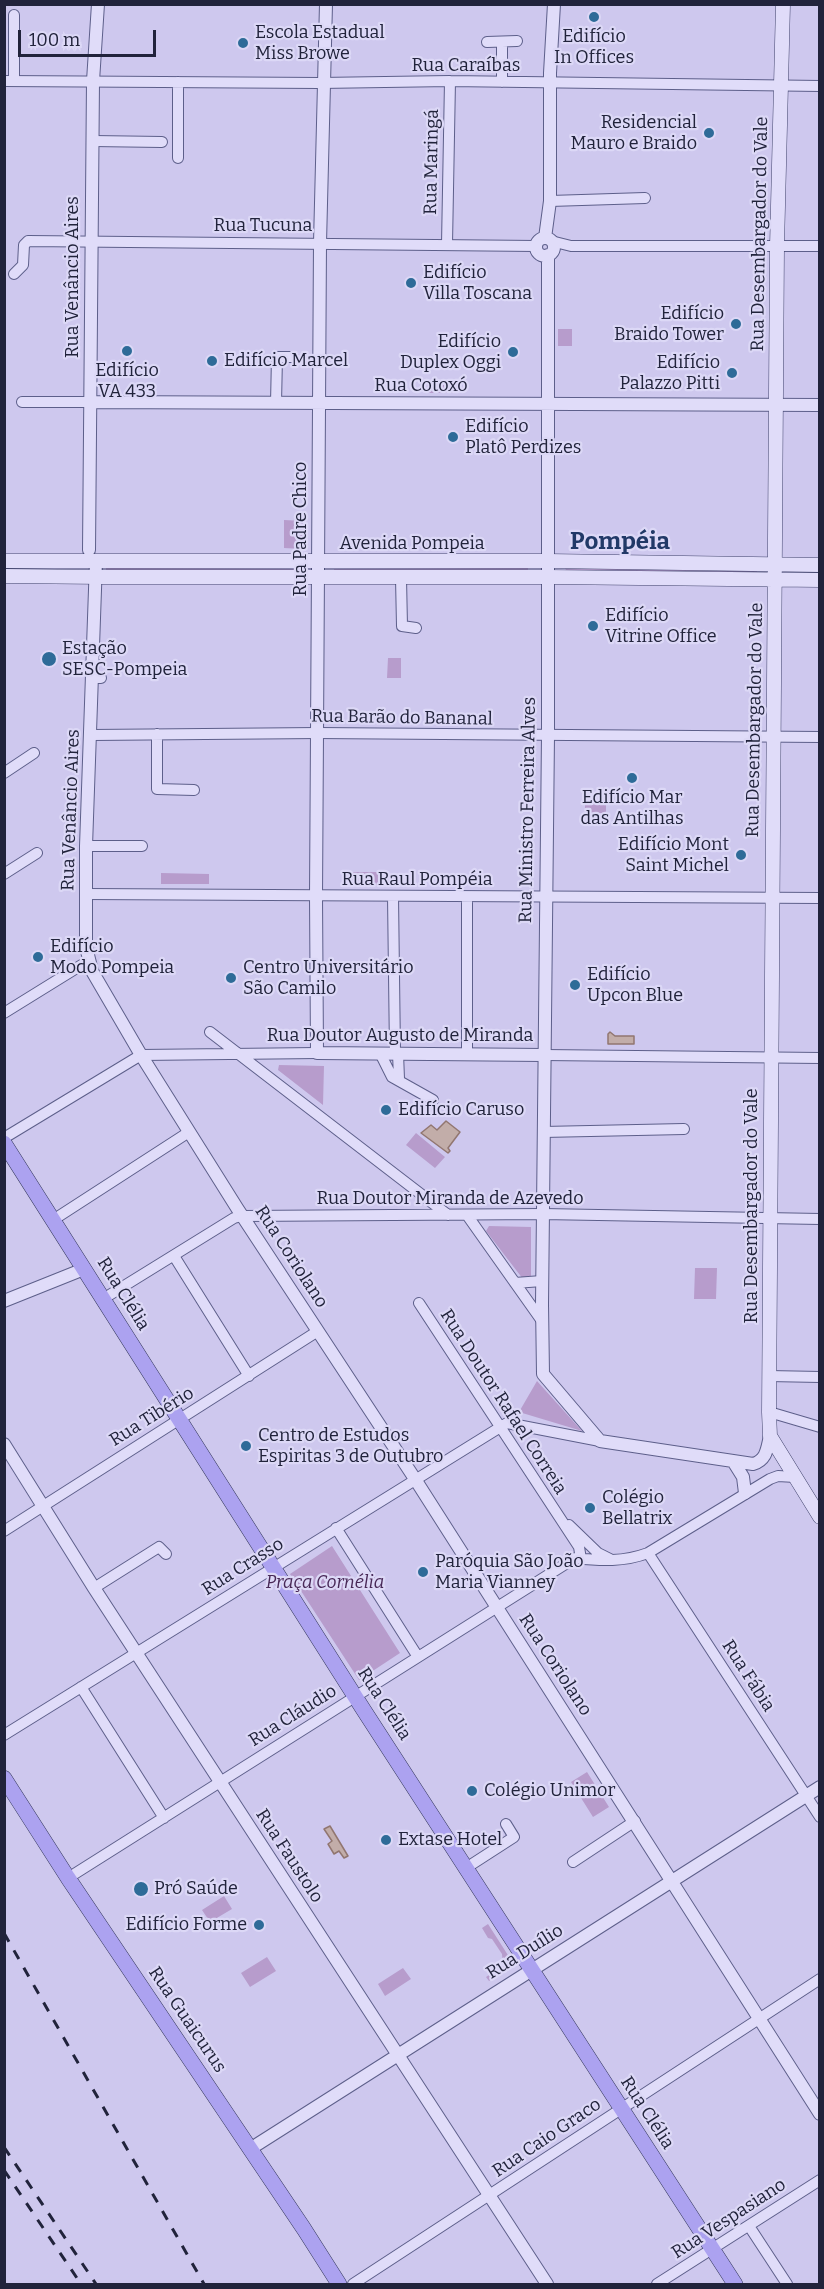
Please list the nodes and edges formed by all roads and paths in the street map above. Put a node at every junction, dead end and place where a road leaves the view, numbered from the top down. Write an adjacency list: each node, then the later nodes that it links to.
1 (98, 4): 10 (street, Rua Venâncio Aires)
2 (326, 4): 14 (street, Rua Padre Chico)
3 (554, 4): 15 (street, Rua Ministro Ferreira Alves)
4 (783, 4): 16 (main road, Rua Desembargador do Vale)
5 (14, 15): 9 (street)
6 (517, 41): 8 (street)
7 (487, 42): 8 (street)
8 (502, 42): 13 (street)
9 (9, 81): 10 (street, Rua Caraíbas)
10 (93, 81): 12 (street, Rua Caraíbas); 18 (street, Rua Venâncio Aires)
11 (450, 81): 13 (street, Rua Caraíbas); 14 (street, Rua Caraíbas); 25 (street, Rua Maringá)
12 (177, 82): 14 (street, Rua Caraíbas); 20 (street)
13 (502, 82): 15 (street, Rua Caraíbas)
14 (324, 83): 24 (street, Rua Padre Chico)
15 (550, 83): 16 (street, Rua Caraíbas); 22 (street, Rua Ministro Ferreira Alves)
16 (779, 85): 17 (street, Rua Caraíbas); 27 (main road, Rua Desembargador do Vale)
17 (819, 86)
18 (93, 141): 19 (street); 23 (street, Rua Venâncio Aires)
19 (162, 142)
20 (178, 158)
21 (645, 198): 22 (street)
22 (550, 201): 26 (street, Rua Ministro Ferreira Alves)
23 (92, 242): 24 (street, Rua Tucuna); 29 (street, Rua Tucuna); 32 (street, Rua Venâncio Aires)
24 (320, 243): 25 (street, Rua Tucuna); 34 (street, Rua Padre Chico)
25 (447, 244): 26 (street, Rua Tucuna)
26 (546, 246): 27 (street, Rua Tucuna); 35 (street, Rua Ministro Ferreira Alves)
27 (777, 246): 28 (street, Rua Tucuna); 36 (main road, Rua Desembargador do Vale)
28 (819, 246)
29 (14, 274)
30 (293, 357): 33 (street)
31 (22, 402): 32 (street, Rua Cotoxó)
32 (90, 402): 33 (street, Rua Cotoxó); 38 (street, Rua Venâncio Aires)
33 (276, 403): 34 (street, Rua Cotoxó)
34 (320, 403): 35 (street, Rua Cotoxó); 41 (street, Rua Padre Chico)
35 (548, 405): 36 (street, Rua Cotoxó); 40 (street, Rua Ministro Ferreira Alves)
36 (776, 405): 37 (street, Rua Cotoxó); 42 (main road, Rua Desembargador do Vale)
37 (819, 405)
38 (93, 556): 39 (main road, Avenida Pompeia); 41 (main road, Avenida Pompeia); 45 (street, Rua Venâncio Aires)
39 (4, 561)
40 (548, 561): 41 (main road, Avenida Pompeia); 42 (main road, Avenida Pompeia); 46 (street, Rua Ministro Ferreira Alves)
41 (318, 562): 47 (street, Rua Padre Chico)
42 (774, 565): 43 (main road, Avenida Pompeia); 49 (main road, Rua Desembargador do Vale)
43 (819, 565)
44 (4, 576): 45 (main road)
45 (96, 577): 47 (main road); 54 (street, Rua Venâncio Aires)
46 (548, 577): 48 (main road); 49 (main road); 55 (street, Rua Ministro Ferreira Alves)
47 (318, 578): 48 (main road); 52 (street, Rua Padre Chico)
48 (401, 578): 51 (street)
49 (774, 580): 50 (main road); 56 (main road, Rua Desembargador do Vale)
50 (819, 580)
51 (416, 628)
52 (318, 733): 53 (street, Rua Barão do Bananal); 55 (street, Rua Barão do Bananal); 66 (street, Rua Padre Chico)
53 (157, 734): 54 (street, Rua Barão do Bananal); 60 (street)
54 (92, 735): 61 (street, Rua Venâncio Aires)
55 (548, 735): 56 (street, Rua Barão do Bananal); 69 (street, Rua Ministro Ferreira Alves)
56 (772, 737): 57 (street, Rua Barão do Bananal); 70 (main road, Rua Desembargador do Vale)
57 (819, 737)
58 (34, 753): 59 (street)
59 (4, 773)
60 (194, 790)
61 (86, 846): 62 (street); 65 (street, Rua Venâncio Aires)
62 (142, 846)
63 (37, 853): 64 (street)
64 (4, 874)
65 (86, 894): 66 (street, Rua Raul Pompéia); 72 (street, Rua Venâncio Aires)
66 (316, 896): 67 (street, Rua Raul Pompéia); 76 (street, Rua Padre Chico)
67 (393, 896): 68 (street, Rua Raul Pompéia); 78 (street)
68 (467, 897): 69 (street, Rua Raul Pompéia); 79 (street)
69 (545, 897): 70 (street, Rua Raul Pompéia); 82 (street, Rua Ministro Ferreira Alves)
70 (771, 897): 71 (street, Rua Raul Pompéia); 83 (main road, Rua Desembargador do Vale)
71 (819, 898)
72 (88, 961): 73 (street); 81 (street, Rua Coriolano)
73 (4, 1013)
74 (210, 1032): 75 (street)
75 (238, 1053): 80 (street, Rua Doutor Augusto de Miranda); 81 (street, Rua Doutor Augusto de Miranda); 85 (street)
76 (317, 1053): 77 (street, Rua Doutor Augusto de Miranda); 80 (street, Rua Doutor Augusto de Miranda)
77 (380, 1053): 78 (street, Rua Doutor Augusto de Miranda); 86 (street)
78 (397, 1053): 79 (street, Rua Doutor Augusto de Miranda); 86 (street)
79 (467, 1053): 82 (street, Rua Doutor Augusto de Miranda)
80 (255, 1054): 85 (street)
81 (141, 1055): 89 (street, Rua Coriolano); 91 (street)
82 (544, 1055): 83 (street, Rua Doutor Augusto de Miranda); 90 (street, Rua Ministro Ferreira Alves)
83 (770, 1057): 84 (street, Rua Doutor Augusto de Miranda); 99 (main road, Rua Desembargador do Vale)
84 (819, 1058)
85 (261, 1071): 93 (street)
86 (399, 1079): 87 (street)
87 (434, 1100)
88 (684, 1129): 90 (street)
89 (189, 1132): 97 (street, Rua Coriolano); 101 (street)
90 (543, 1132): 94 (street, Rua Ministro Ferreira Alves)
91 (4, 1138)
92 (4, 1143): 101 (main road, Rua Clélia)
93 (417, 1191): 95 (street); 98 (street)
94 (543, 1214): 96 (street, Rua Doutor Miranda de Azevedo); 99 (street, Rua Doutor Miranda de Azevedo); 104 (street, Rua Ministro Ferreira Alves)
95 (448, 1215): 96 (street, Rua Doutor Miranda de Azevedo); 98 (street, Rua Doutor Miranda de Azevedo)
96 (467, 1215): 105 (street)
97 (242, 1216): 98 (street, Rua Doutor Miranda de Azevedo); 102 (street, Rua Doutor Miranda de Azevedo); 110 (street, Rua Coriolano)
98 (422, 1216)
99 (770, 1218): 100 (street, Rua Doutor Miranda de Azevedo); 112 (main road, Rua Desembargador do Vale)
100 (819, 1219)
101 (53, 1220): 103 (main road, Rua Clélia)
102 (174, 1256): 106 (street, Rua Doutor Miranda de Azevedo); 111 (street)
103 (84, 1269): 106 (main road, Rua Clélia); 107 (street)
104 (542, 1281): 105 (street); 109 (street, Rua Ministro Ferreira Alves)
105 (515, 1283): 109 (street)
106 (103, 1299): 115 (main road, Rua Clélia)
107 (4, 1301)
108 (419, 1304): 116 (street, Rua Doutor Rafael Correia)
109 (542, 1321): 119 (street, Rua Ministro Ferreira Alves)
110 (318, 1331): 111 (street, Rua Tibério); 123 (street, Rua Coriolano)
111 (249, 1376): 115 (street, Rua Tibério)
112 (769, 1377): 113 (street); 114 (main road, Rua Desembargador do Vale)
113 (819, 1377)
114 (769, 1412): 117 (street); 118 (main road, Rua Desembargador do Vale)
115 (179, 1419): 125 (street, Rua Tibério); 134 (main road, Rua Clélia)
116 (500, 1427): 119 (street); 123 (street, Rua Crasso); 127 (street, Rua Doutor Rafael Correia)
117 (819, 1427)
118 (770, 1436): 121 (street); 122 (main road)
119 (600, 1441): 121 (street)
120 (4, 1444): 125 (street, Rua Faustolo)
121 (733, 1461): 124 (street)
122 (795, 1477): 124 (street, Rua Cláudio); 126 (main road)
123 (415, 1479): 128 (street, Rua Crasso); 136 (street, Rua Coriolano)
124 (745, 1493): 130 (street, Rua Cláudio)
125 (43, 1506): 129 (street, Rua Tibério); 135 (street, Rua Faustolo)
126 (819, 1517)
127 (561, 1520): 132 (street, Rua Doutor Rafael Correia); 133 (street, Rua Doutor Rafael Correia)
128 (336, 1528): 134 (street, Rua Crasso); 138 (street)
129 (4, 1531)
130 (648, 1553): 133 (street, Rua Cláudio); 145 (street, Rua Fábia)
131 (166, 1554): 135 (street)
132 (581, 1559): 133 (street, Rua Cláudio); 136 (street, Rua Cláudio)
133 (613, 1561)
134 (274, 1567): 137 (street, Rua Crasso); 140 (main road, Rua Clélia)
135 (94, 1588): 137 (street, Rua Faustolo)
136 (497, 1608): 138 (street, Rua Cláudio); 148 (street, Rua Coriolano)
137 (136, 1653): 139 (street, Rua Crasso); 143 (street, Rua Faustolo)
138 (418, 1657): 140 (street, Rua Cláudio)
139 (81, 1687): 141 (street, Rua Crasso); 147 (street)
140 (356, 1696): 143 (street, Rua Cláudio); 151 (main road, Rua Clélia)
141 (4, 1735)
142 (5, 1781): 152 (main road, Rua Guaicurus)
143 (220, 1782): 147 (street, Rua Cláudio); 157 (street, Rua Faustolo)
144 (819, 1787): 145 (street, Rua Duílio)
145 (806, 1796): 146 (street, Rua Fábia); 153 (street, Rua Duílio)
146 (819, 1817)
147 (164, 1818): 152 (street, Rua Cláudio)
148 (635, 1821): 150 (street); 153 (street, Rua Coriolano)
149 (506, 1824): 151 (street)
150 (573, 1862)
151 (466, 1868): 154 (main road, Rua Clélia)
152 (68, 1878): 160 (main road, Rua Guaicurus)
153 (672, 1881): 154 (street, Rua Duílio); 156 (street, Rua Coriolano)
154 (531, 1969): 157 (street, Rua Duílio); 158 (main road, Rua Clélia)
155 (819, 1979): 156 (street, Rua Caio Graco)
156 (758, 2018): 158 (street, Rua Caio Graco); 159 (street, Rua Coriolano)
157 (397, 2056): 160 (street, Rua Duílio); 162 (street, Rua Faustolo)
158 (621, 2108): 162 (street, Rua Caio Graco); 164 (main road, Rua Clélia)
159 (819, 2114)
160 (250, 2149): 165 (main road, Rua Guaicurus)
161 (819, 2180): 163 (street, Rua Vespasiano)
162 (489, 2196): 166 (street, Rua Caio Graco); 167 (street, Rua Faustolo)
163 (749, 2226): 164 (street, Rua Vespasiano); 170 (street)
164 (712, 2250): 168 (street, Rua Vespasiano); 169 (main road, Rua Clélia)
165 (339, 2284)
166 (353, 2284)
167 (547, 2284)
168 (657, 2284)
169 (735, 2284)
170 (787, 2284)

